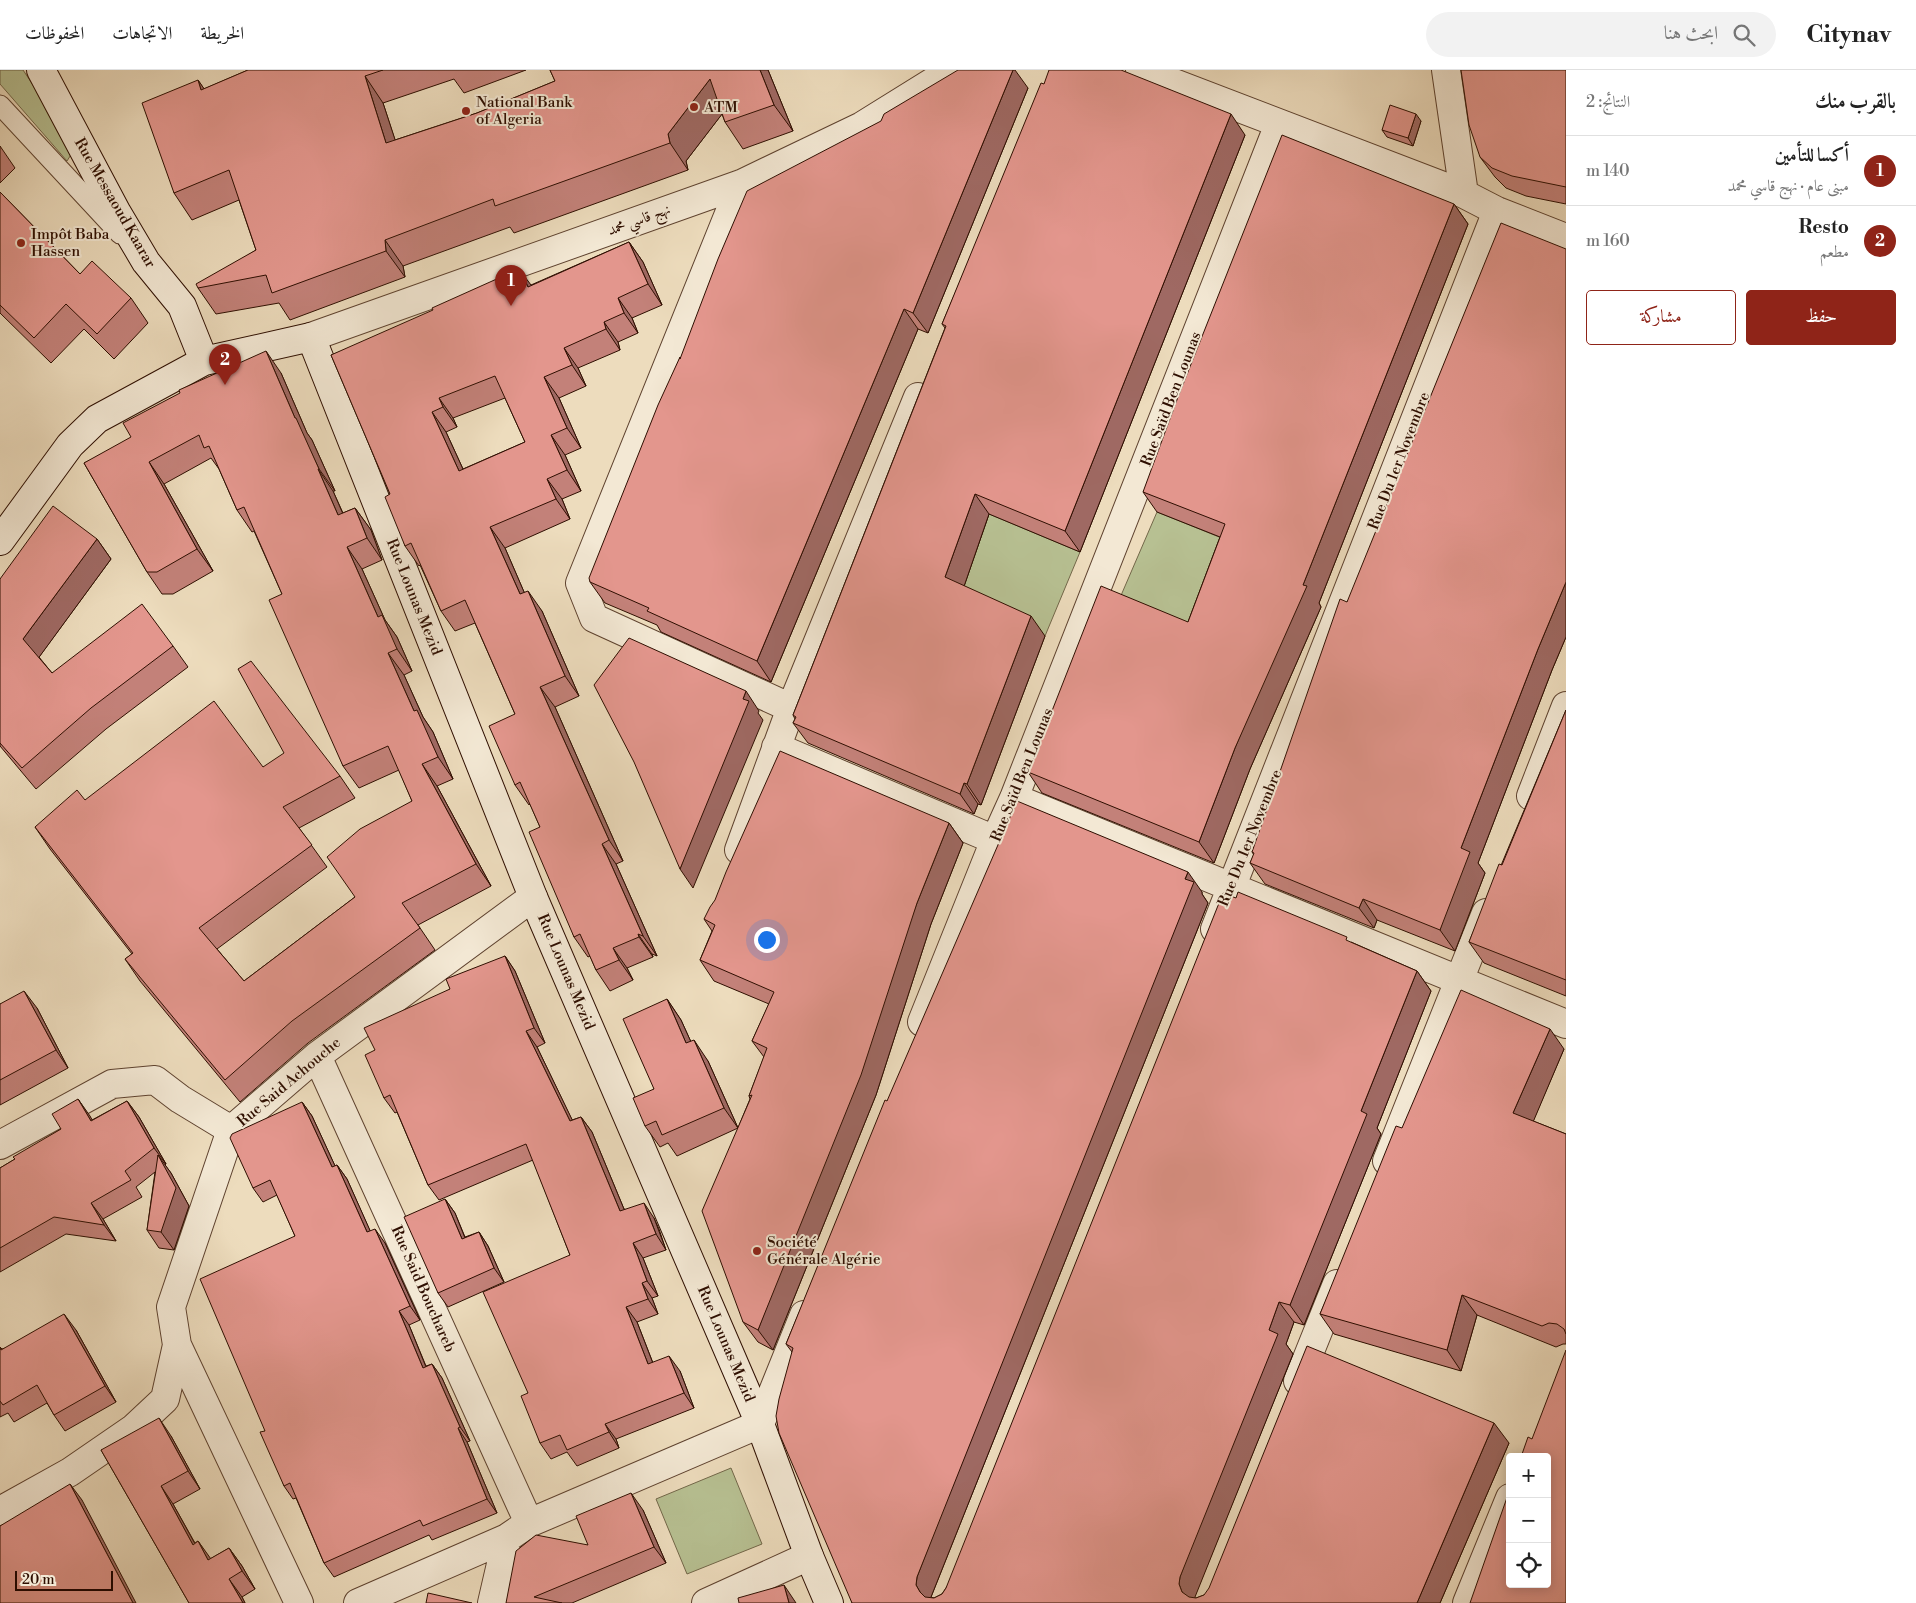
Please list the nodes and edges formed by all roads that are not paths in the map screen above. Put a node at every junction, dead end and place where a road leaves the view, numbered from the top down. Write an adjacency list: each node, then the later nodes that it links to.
1 (41, 70): 11 (street, Rue Messaoud Kaarar)
2 (952, 70): 7 (street, نهج قاسي محمد)
3 (1140, 70): 6 (street)
4 (1446, 70): 8 (street)
5 (0, 105): 11 (lane)
6 (1279, 124): 8 (street); 19 (street, Rue Saïd Ben Lounas)
7 (741, 184): 12 (street, نهج قاسي محمد); 17 (street)
8 (1464, 194): 9 (street)
9 (1497, 212): 10 (street); 23 (street, Rue Du 1er Novembre)
10 (1566, 238)
11 (146, 262): 13 (street, Rue Messaoud Kaarar)
12 (311, 338): 13 (street, نهج قاسي محمد); 25 (street, Rue Lounas Mezid)
13 (204, 360): 15 (street, نهج قاسي محمد)
14 (927, 375): 17 (street)
15 (0, 541)
16 (1566, 706): 20 (street)
17 (791, 708): 18 (street)
18 (776, 747): 21 (street); 22 (street)
19 (1014, 798): 21 (street, Rue Saïd Ben Lounas); 23 (street)
20 (1523, 816)
21 (995, 840): 29 (street, Rue Saïd Ben Lounas)
22 (729, 877)
23 (1231, 887): 26 (street, Rue Du 1er Novembre); 27 (street)
24 (1495, 889): 27 (street)
25 (533, 897): 30 (street, Rue Said Achouche); 38 (street, Rue Lounas Mezid)
26 (1206, 951)
27 (1460, 981): 28 (street); 33 (street)
28 (1566, 1024)
29 (913, 1044)
30 (317, 1056): 31 (street, Rue Said Achouche); 41 (street, Rue Said Bouchareb)
31 (231, 1130): 32 (street, Rue Said Achouche); 36 (street)
32 (0, 1145)
33 (1378, 1182)
34 (1345, 1265): 37 (street)
35 (813, 1294): 38 (street)
36 (177, 1345): 40 (street); 44 (street)
37 (1290, 1402)
38 (760, 1424): 41 (street); 43 (street, Rue Lounas Mezid)
39 (1506, 1508): 49 (street)
40 (0, 1512)
41 (529, 1523): 42 (street)
42 (506, 1538): 45 (street); 46 (street)
43 (809, 1556): 47 (street); 48 (street, Rue Lounas Mezid)
44 (299, 1603)
45 (358, 1603)
46 (492, 1603)
47 (706, 1603)
48 (829, 1603)
49 (1467, 1603)

